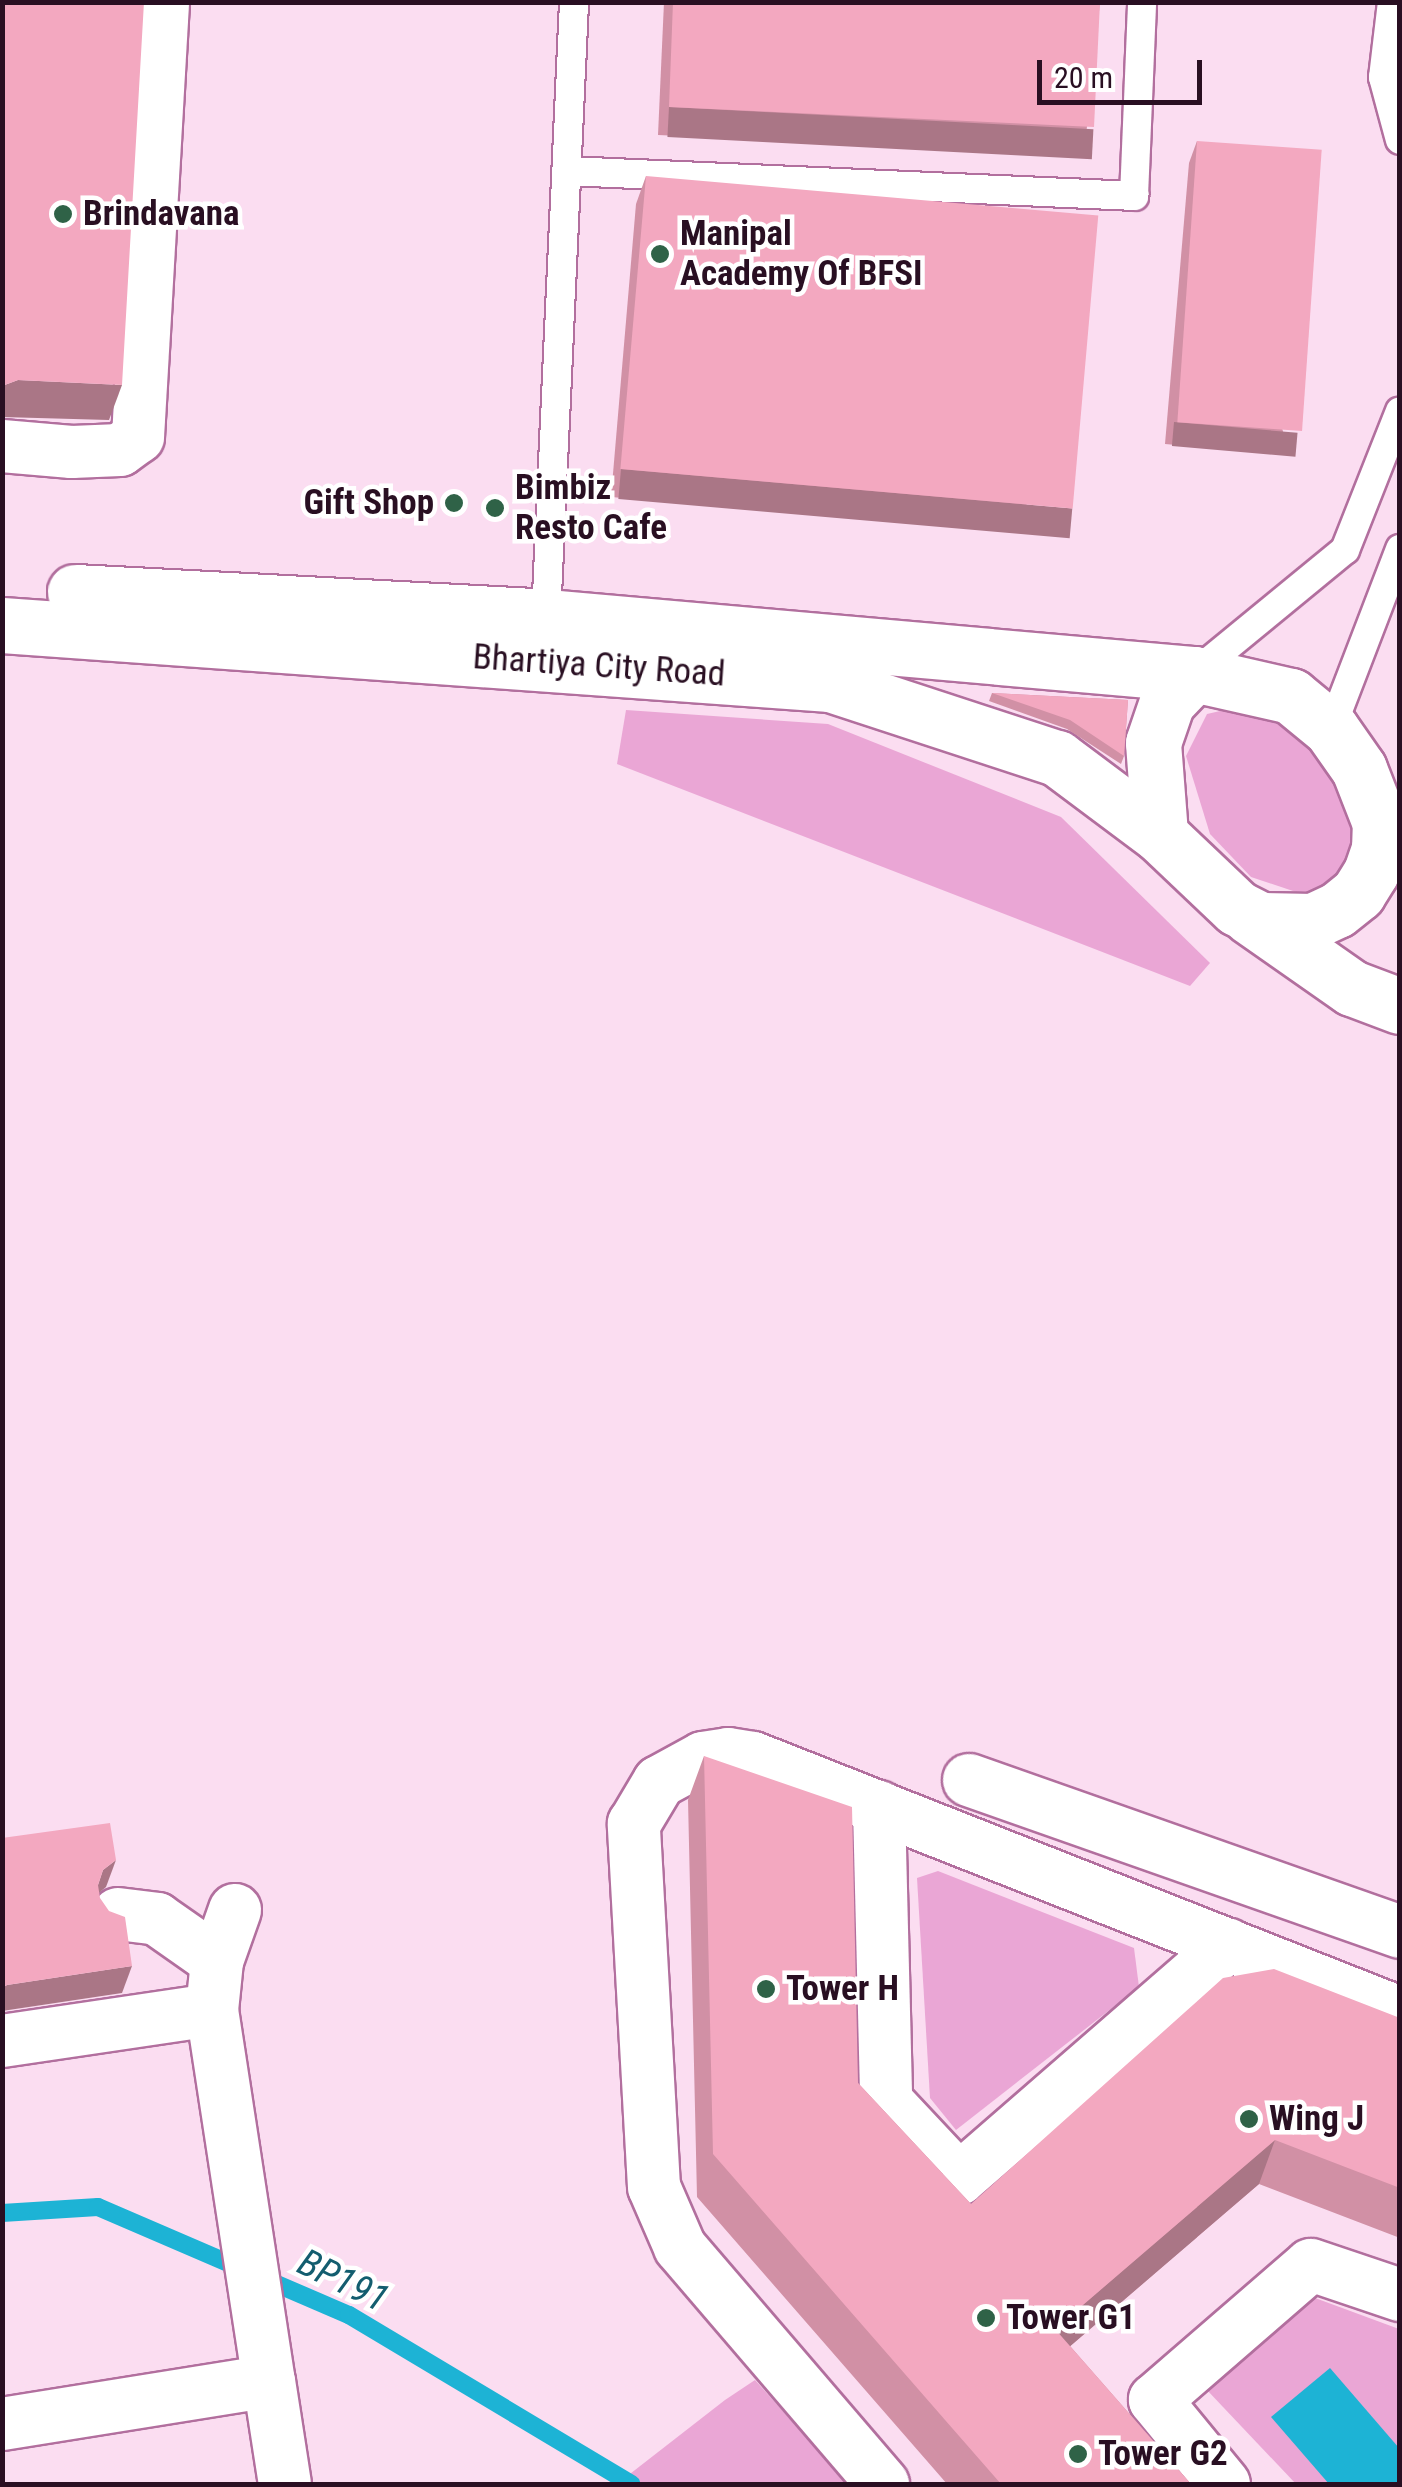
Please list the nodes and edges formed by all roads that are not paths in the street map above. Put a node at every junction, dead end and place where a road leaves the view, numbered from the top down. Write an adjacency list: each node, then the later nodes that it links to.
1 (164, 2): 8 (street)
2 (574, 2): 6 (lane)
3 (1142, 2): 6 (lane)
4 (1392, 2): 5 (lane)
5 (1400, 140)
6 (566, 171): 11 (lane)
7 (1400, 411): 13 (lane)
8 (2, 446)
9 (1400, 549): 14 (lane)
10 (2, 587): 11 (street, Bhartiya City Road)
11 (546, 617): 13 (street, Bhartiya City Road)
12 (2, 625): 15 (street, Bhartiya City Road)
13 (1194, 674): 14 (street, Bhartiya City Road); 15 (street)
14 (1331, 729): 16 (street, Bhartiya City Road)
15 (1160, 834): 17 (street, Bhartiya City Road)
16 (1390, 837): 17 (street, Bhartiya City Road)
17 (1238, 908): 18 (street, Bhartiya City Road)
18 (1400, 1006)
19 (969, 1780): 23 (street)
20 (879, 1807): 24 (street); 24 (street); 32 (street)
21 (235, 1910): 25 (street)
22 (118, 1914): 25 (street)
23 (1400, 1932)
24 (1228, 1945): 26 (street)
25 (215, 1985): 27 (street); 29 (street)
26 (1400, 2013)
27 (2, 2041)
28 (1400, 2295): 33 (street)
29 (269, 2382): 30 (street); 31 (street)
30 (2, 2424)
31 (285, 2484)
32 (883, 2484)
33 (1224, 2484)

